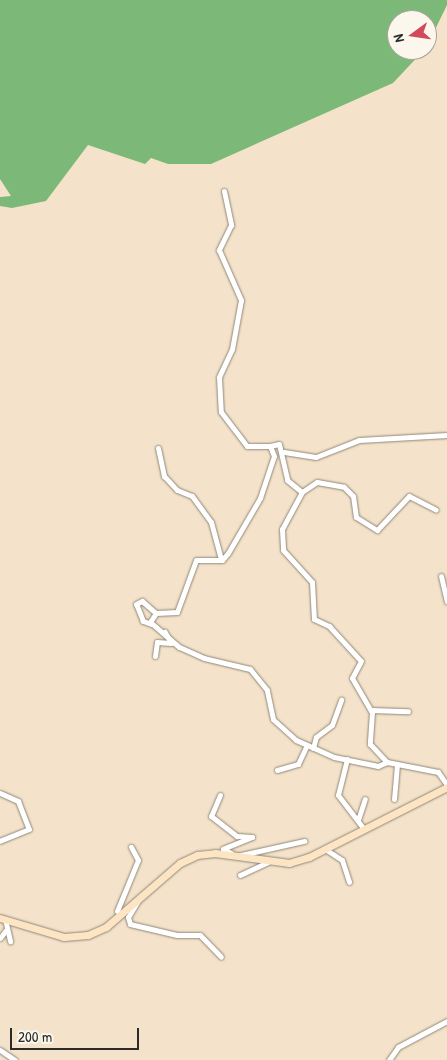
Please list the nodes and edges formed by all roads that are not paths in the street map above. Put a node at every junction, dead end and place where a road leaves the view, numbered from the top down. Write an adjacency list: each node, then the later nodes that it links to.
1 (224, 191): 3 (street)
2 (447, 435): 5 (street)
3 (270, 446): 5 (street); 8 (street)
4 (158, 448): 8 (street)
5 (284, 452): 6 (street)
6 (302, 492): 7 (street); 16 (street)
7 (436, 510)
8 (222, 560): 11 (street)
9 (441, 576): 10 (street)
10 (447, 602)
11 (156, 613): 12 (street); 12 (street)
12 (152, 624): 13 (street)
13 (165, 632): 14 (street); 18 (street)
14 (155, 656)
15 (341, 700): 18 (street)
16 (372, 710): 17 (street); 20 (street)
17 (408, 711)
18 (310, 746): 19 (street); 22 (street)
19 (347, 759): 20 (street); 28 (street)
20 (387, 762): 21 (street)
21 (397, 764): 23 (street); 27 (street)
22 (277, 770)
23 (447, 786): 29 (main road)
24 (0, 793): 30 (street)
25 (220, 795): 34 (street)
26 (365, 799): 28 (street)
27 (394, 799)
28 (358, 820): 29 (street)
29 (364, 829): 33 (main road)
30 (0, 841)
31 (304, 841): 34 (street)
32 (132, 847): 39 (street)
33 (325, 849): 35 (main road); 37 (street)
34 (237, 856): 35 (main road); 38 (main road)
35 (268, 862): 36 (street)
36 (240, 875)
37 (349, 882)
38 (139, 898): 40 (main road); 43 (street)
39 (117, 911)
40 (4, 921): 41 (street); 42 (street)
41 (0, 938)
42 (10, 941)
43 (221, 957)
44 (447, 1021): 47 (street)
45 (0, 1050): 46 (street)
46 (15, 1060)
47 (389, 1060)

